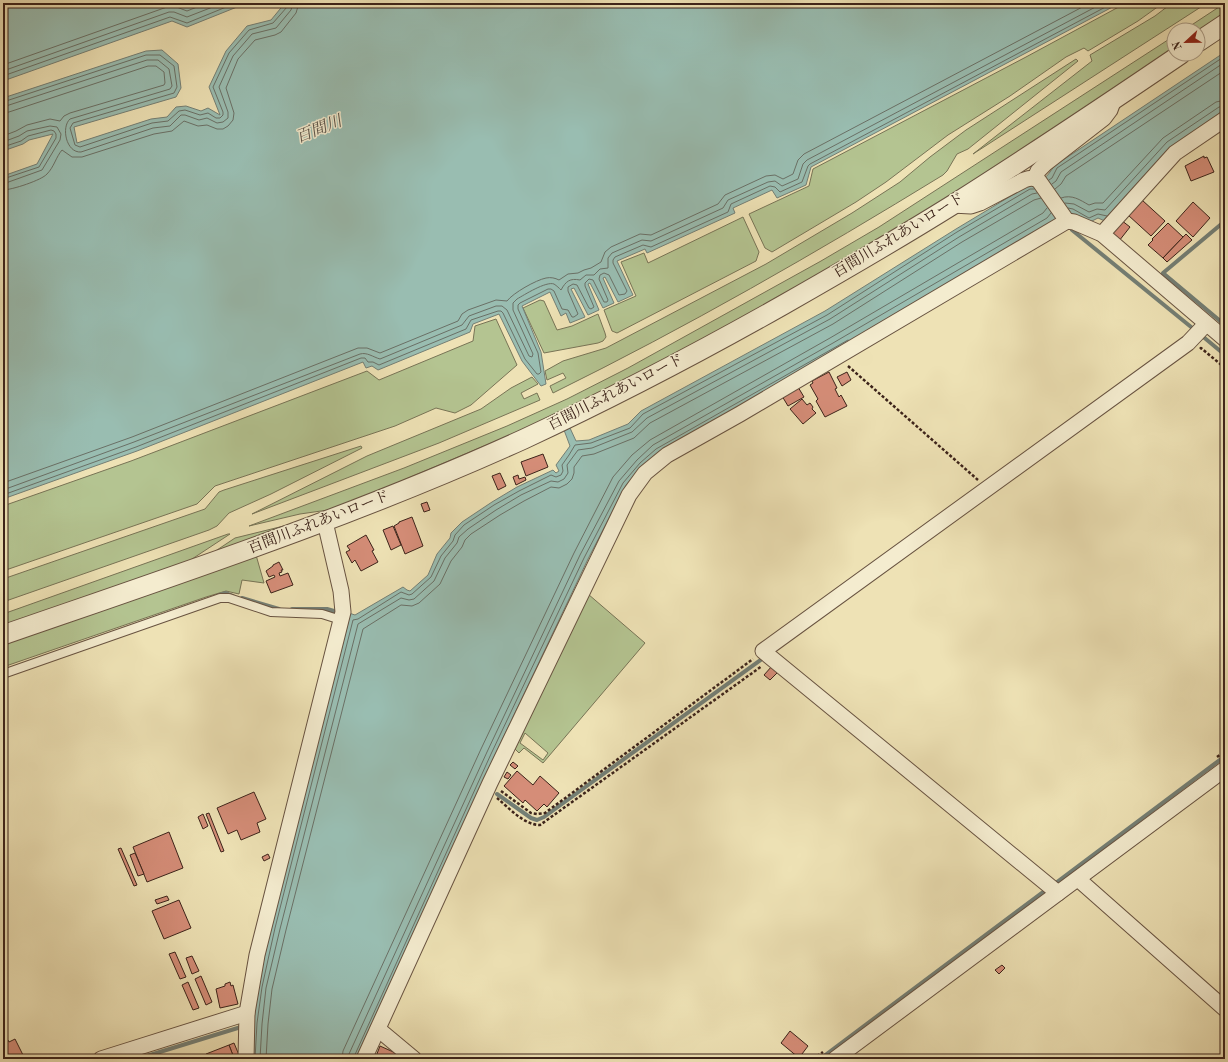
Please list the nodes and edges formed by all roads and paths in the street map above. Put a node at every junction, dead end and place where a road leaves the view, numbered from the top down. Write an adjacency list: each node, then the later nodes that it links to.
1 (1225, 24): 2 (street)
2 (1206, 37)
3 (1169, 62): 4 (street, 百間川ふれあいロード)
4 (1114, 99): 6 (street); 7 (street, 百間川ふれあいロード)
5 (1225, 119): 9 (street)
6 (1037, 179): 7 (street); 8 (street)
7 (952, 205): 14 (street, 百間川ふれあいロード)
8 (1066, 219): 9 (street); 12 (street)
9 (1102, 234): 10 (street)
10 (1200, 330): 11 (street); 13 (street)
11 (1225, 339)
12 (840, 354): 13 (path); 20 (street)
13 (987, 488): 17 (street)
14 (325, 522): 15 (street); 16 (street, 百間川ふれあいロード)
15 (341, 620): 18 (lane); 24 (street)
16 (3, 635)
17 (768, 655): 20 (path); 20 (path); 22 (street)
18 (3, 674)
19 (1225, 769): 21 (street)
20 (489, 786): 25 (street)
21 (1078, 879): 22 (street); 23 (street)
22 (1052, 889): 30 (street)
23 (1225, 1009)
24 (247, 1013): 26 (street); 27 (street)
25 (378, 1029): 28 (street); 29 (street)
26 (101, 1059)
27 (246, 1059)
28 (364, 1059)
29 (414, 1059)
30 (835, 1059)

